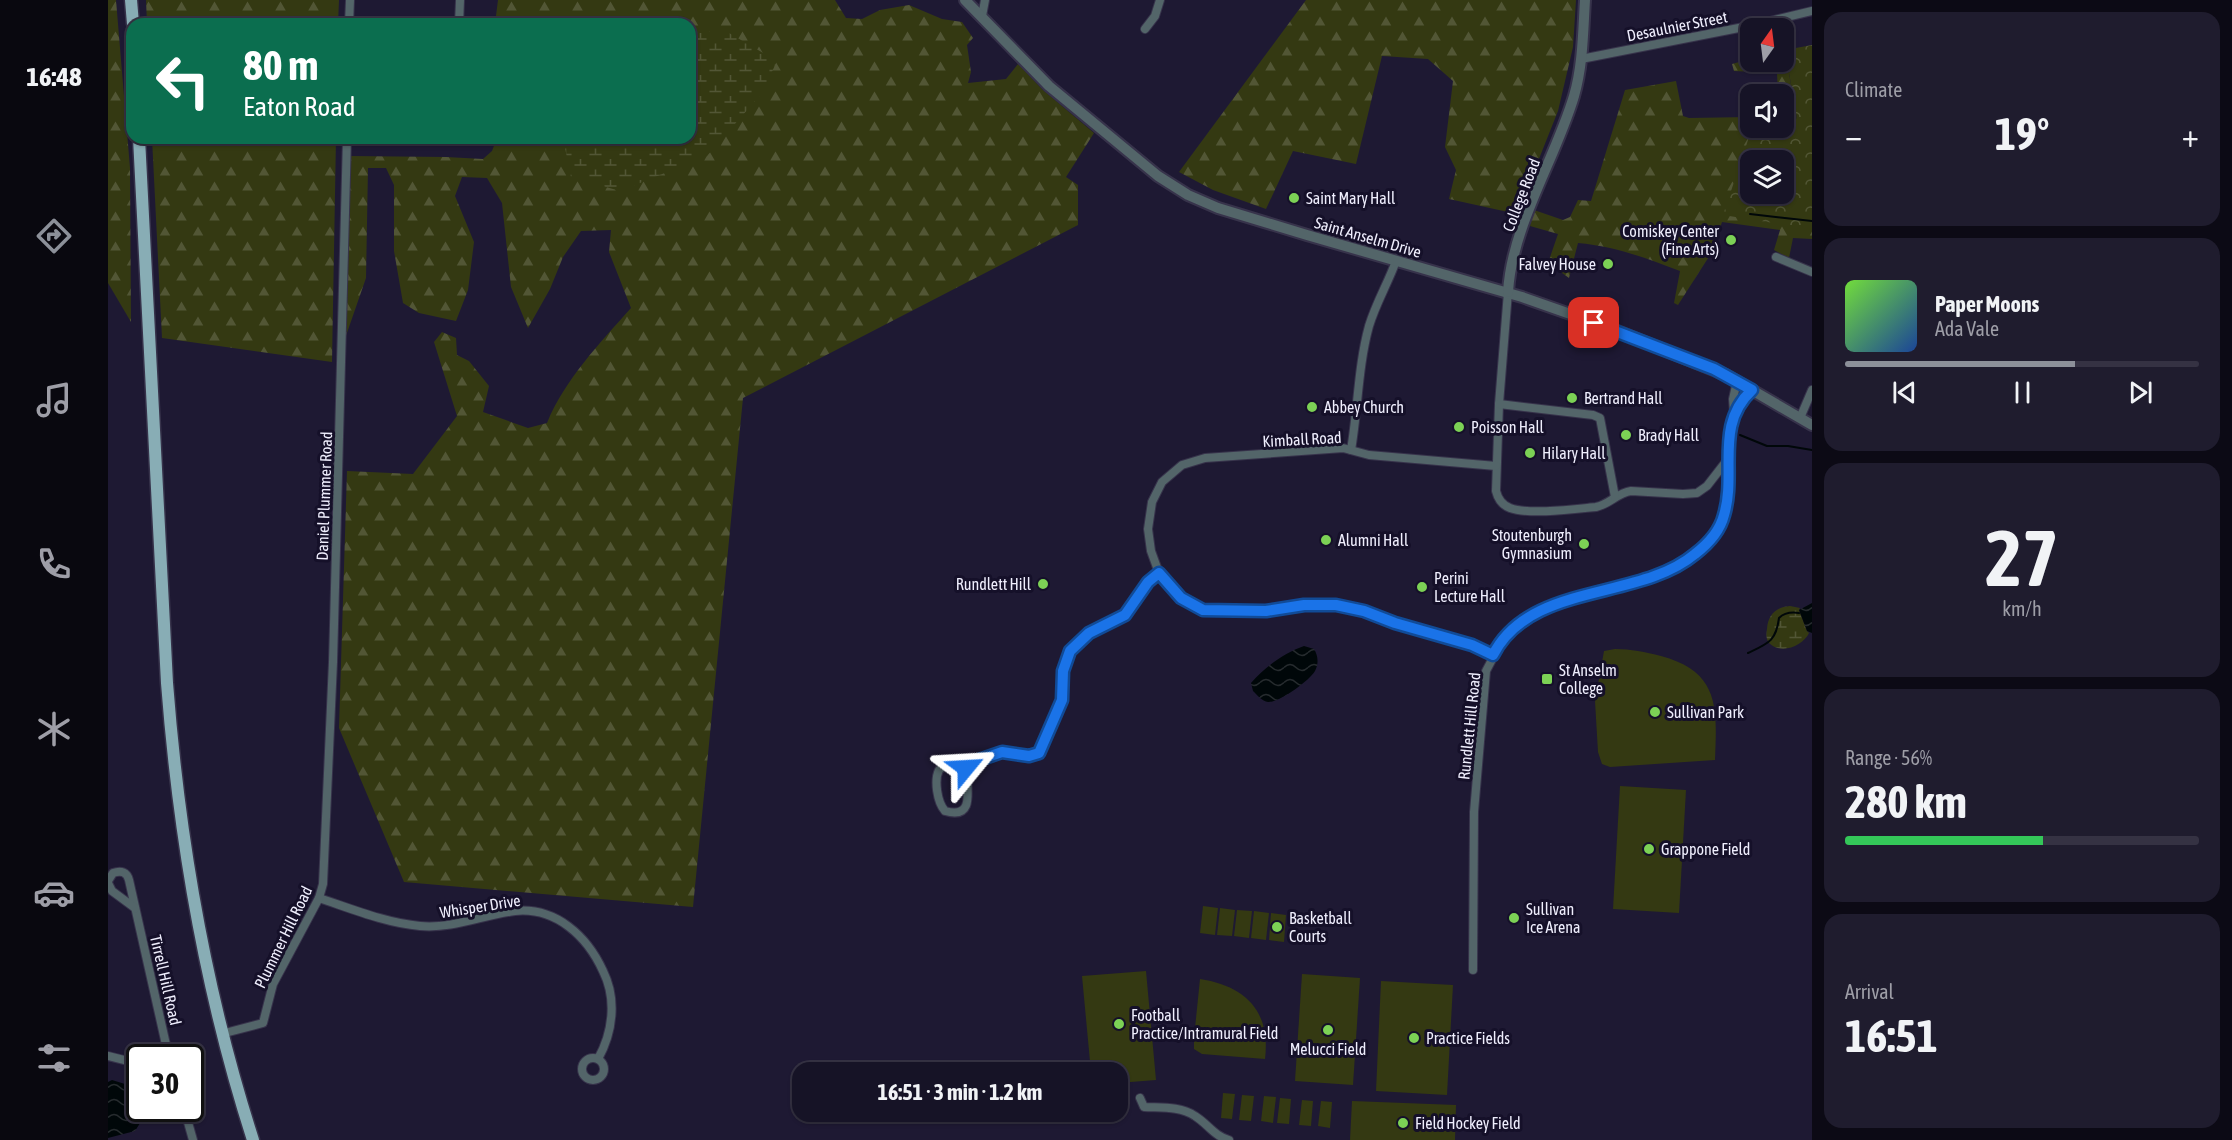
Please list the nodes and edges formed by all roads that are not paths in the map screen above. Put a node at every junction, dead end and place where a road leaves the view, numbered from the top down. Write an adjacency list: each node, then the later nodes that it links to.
1 (131, 0): 10 (main road)
2 (350, 0): 11 (street)
3 (460, 0): 12 (street)
4 (965, 0): 9 (street, Saint Anselm Drive)
5 (986, 0): 9 (street)
6 (1160, 0): 13 (street)
7 (1585, 0): 14 (street, College Road)
8 (1812, 11): 14 (street, Desaulnier Street)
9 (982, 16): 18 (street, Saint Anselm Drive)
10 (132, 18)
11 (350, 18)
12 (459, 18)
13 (1145, 29)
14 (1581, 59): 20 (street, College Road)
15 (139, 144): 40 (main road)
16 (347, 144): 35 (street, Daniel Plummer Road)
17 (1776, 257): 19 (street)
18 (1396, 261): 20 (street, Saint Anselm Drive); 28 (street, Kimball Road)
19 (1812, 272)
20 (1508, 292): 21 (street, Saint Anselm Drive); 24 (street, College Road)
21 (1737, 381): 22 (street, Saint Anselm Drive); 25 (street, Rundlett Hill Road)
22 (1752, 390): 25 (street); 26 (street, Saint Anselm Drive)
23 (1812, 390): 26 (street)
24 (1499, 404): 30 (street, College Road); 31 (street)
25 (1734, 412): 29 (street, Rundlett Hill Road)
26 (1800, 418): 27 (street, Saint Anselm Drive)
27 (1812, 425)
28 (1352, 450): 30 (street); 32 (street, Kimball Road)
29 (1728, 459): 31 (street, College Road); 33 (street, Rundlett Hill Road)
30 (1496, 465): 31 (street, College Road)
31 (1615, 497)
32 (1159, 573): 33 (street); 34 (street)
33 (1493, 655): 39 (street, Rundlett Hill Road)
34 (967, 764): 34 (street)
35 (324, 855): 37 (street, Plummer Hill Road)
36 (108, 882): 38 (street, Tirrell Hill Road); 38 (street, Tirrell Hill Road)
37 (319, 898): 40 (street, Plummer Hill Road); 43 (street, Whisper Drive)
38 (135, 908): 41 (street, Tirrell Hill Road)
39 (1473, 970)
40 (221, 1034): 48 (main road)
41 (166, 1044)
42 (108, 1056): 44 (street)
43 (598, 1059)
44 (126, 1060)
45 (1140, 1098): 49 (street)
46 (188, 1122): 47 (street)
47 (194, 1140)
48 (252, 1140)
49 (1229, 1140)

